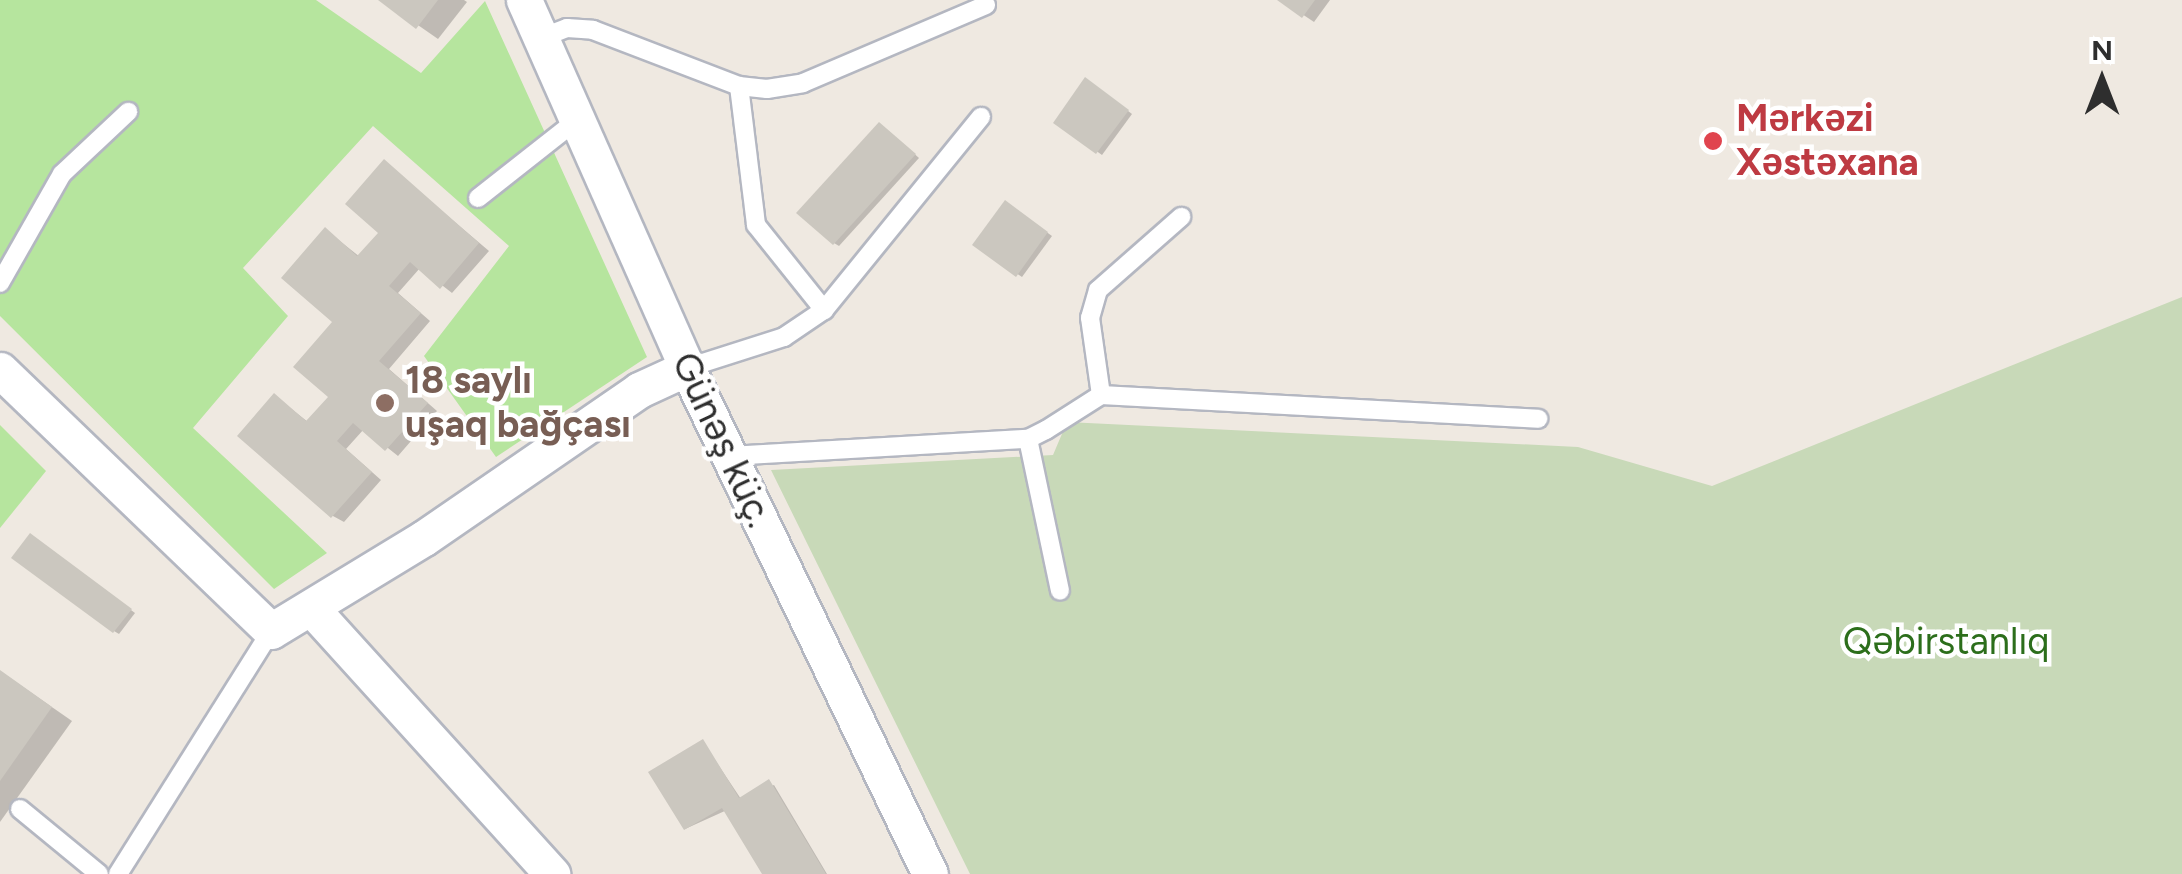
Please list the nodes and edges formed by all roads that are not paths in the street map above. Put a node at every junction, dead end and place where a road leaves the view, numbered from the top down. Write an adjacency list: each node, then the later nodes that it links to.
1 (524, 0): 3 (street, Günəş küç.)
2 (986, 6): 4 (lane)
3 (541, 38): 4 (lane); 7 (street, Günəş küç.)
4 (739, 86): 11 (lane)
5 (128, 112): 10 (lane)
6 (980, 117): 11 (lane)
7 (577, 120): 8 (lane); 12 (street, Günəş küç.)
8 (478, 198)
9 (1181, 217): 14 (lane)
10 (0, 282)
11 (824, 310): 12 (lane)
12 (687, 368): 17 (street, Günəş küç.); 19 (street)
13 (0, 370): 20 (street)
14 (1100, 395): 15 (lane); 16 (lane)
15 (1538, 419)
16 (1028, 439): 17 (lane); 18 (lane)
17 (728, 456): 25 (street, Günəş küç.)
18 (1060, 591)
19 (312, 609): 20 (street); 24 (street)
20 (271, 631): 23 (lane)
21 (20, 809): 22 (lane)
22 (99, 874)
23 (118, 874)
24 (552, 874)
25 (930, 874)

